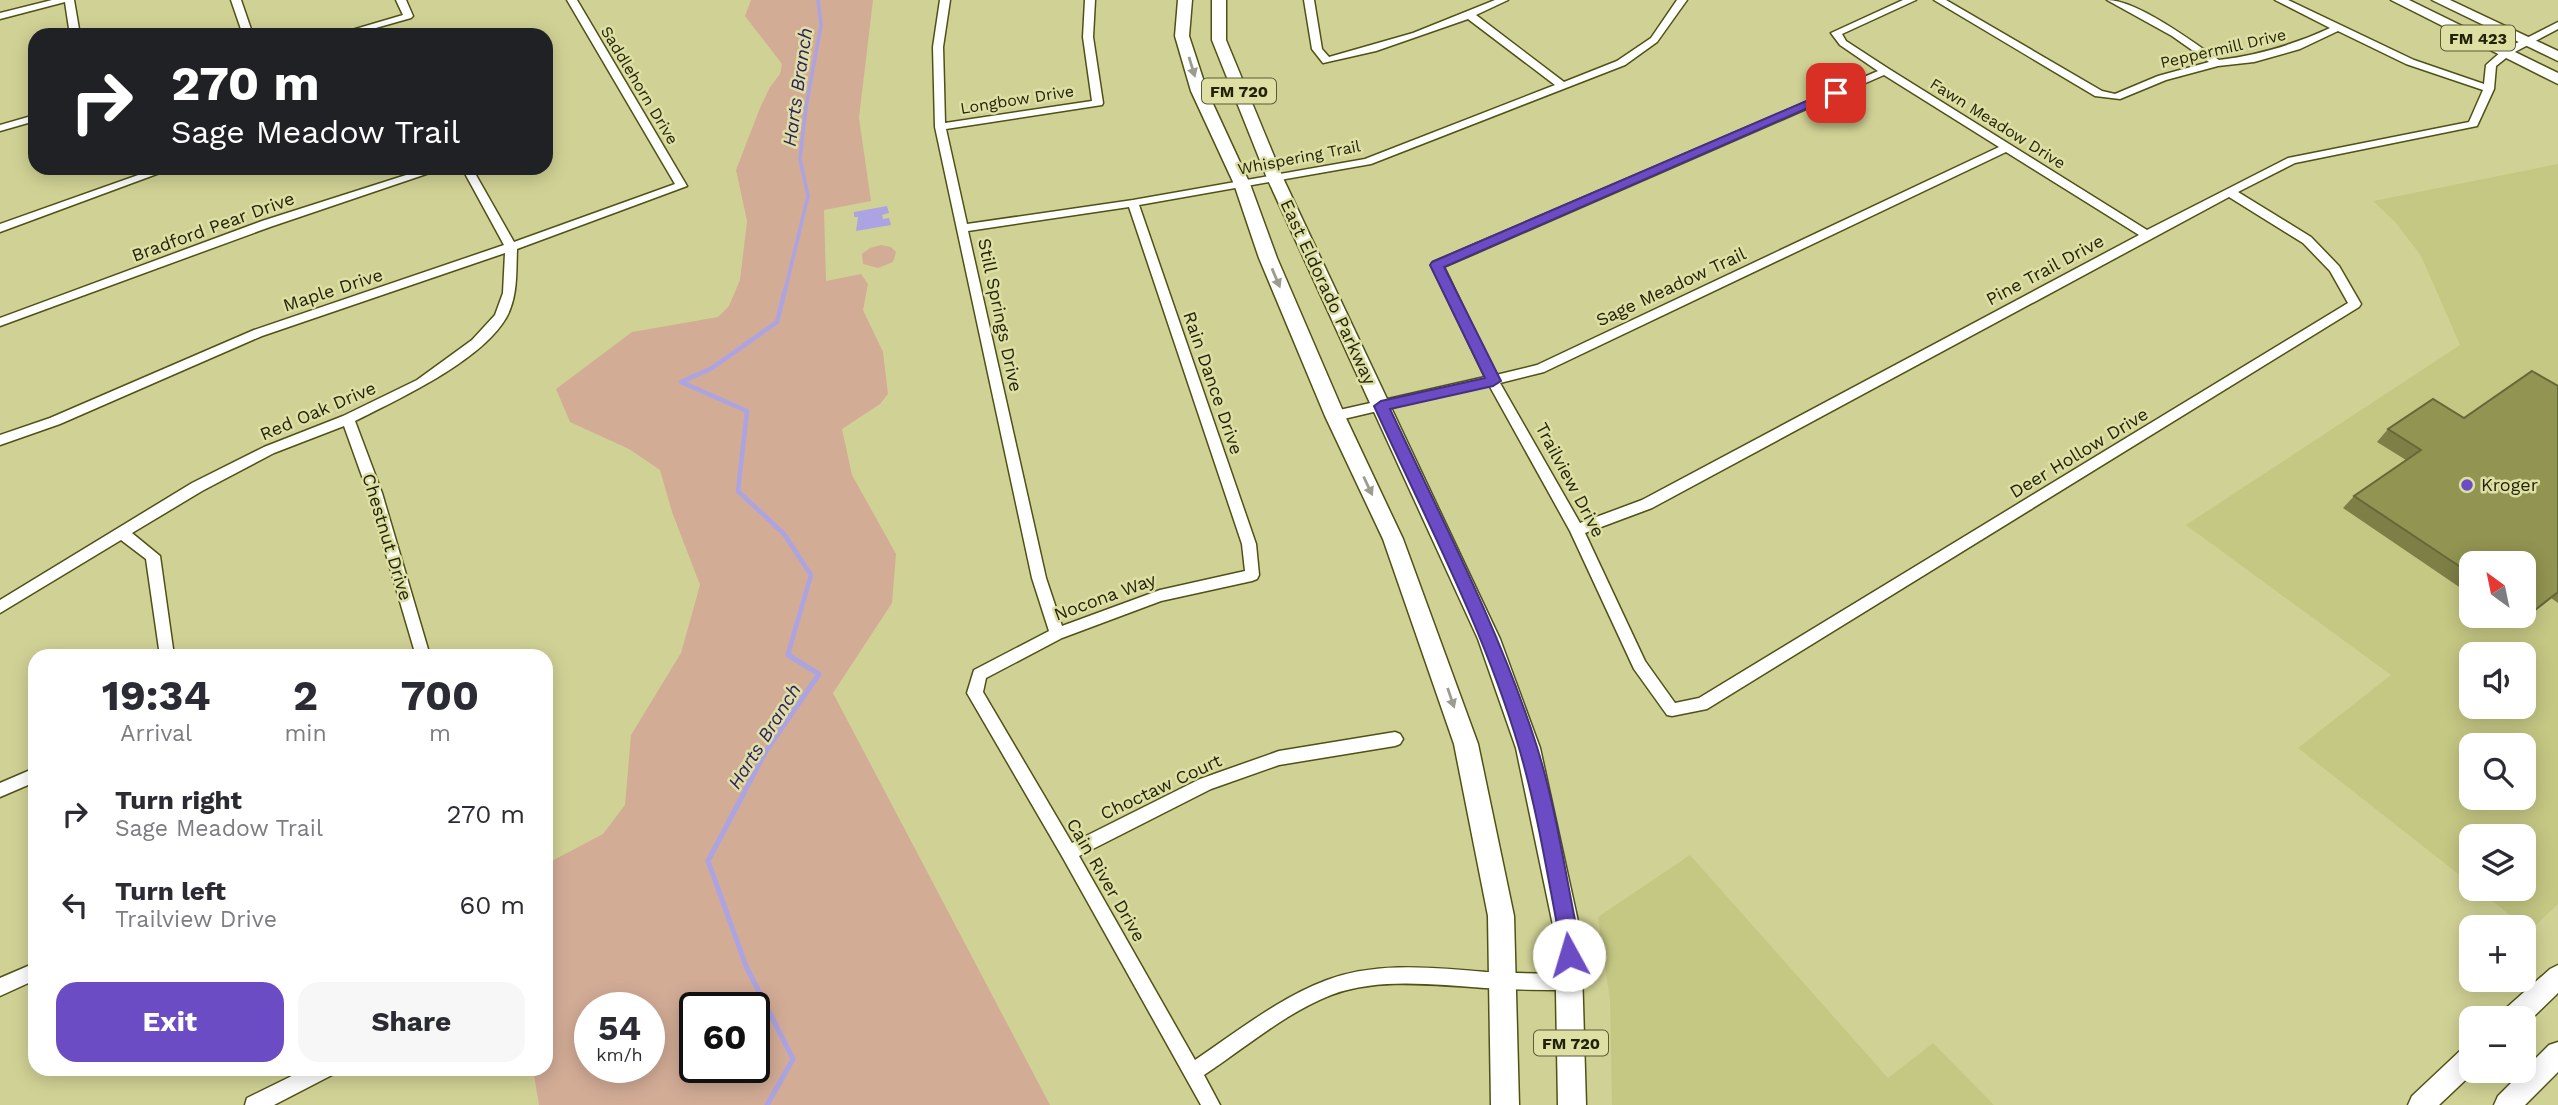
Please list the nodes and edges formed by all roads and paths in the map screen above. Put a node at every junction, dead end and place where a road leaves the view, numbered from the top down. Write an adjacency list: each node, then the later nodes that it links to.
1 (63, 0): 20 (street)
2 (69, 0): 22 (street)
3 (236, 0): 23 (street)
4 (401, 0): 24 (street)
5 (572, 0): 43 (street, Saddlehorn Drive)
6 (945, 0): 35 (street, Still Springs Drive)
7 (1090, 0): 35 (street, Longbow Drive)
8 (1185, 0): 42 (main road, East Eldorado Parkway, one-way to 42)
9 (1219, 0): 41 (main road, East Eldorado Parkway / FM 720)
10 (1308, 0): 19 (street)
11 (1503, 0): 19 (street)
12 (1682, 0): 32 (street, Whispering Trail)
13 (1911, 0): 30 (street, Fawn Meadow Drive)
14 (1939, 0): 29 (street, Peppermill Drive)
15 (2112, 0): 29 (street)
16 (2280, 0): 25 (street)
17 (2398, 0): 27 (main road, FM 423)
18 (2439, 0): 26 (main road, FM 423)
19 (1469, 15): 32 (street)
20 (0, 16)
21 (2558, 25): 26 (street)
22 (74, 28)
23 (246, 28)
24 (365, 28)
25 (2337, 28): 29 (street, Peppermill Drive); 33 (street)
26 (2527, 41): 27 (street); 28 (main road, FM 423)
27 (2507, 52): 31 (main road, FM 423); 33 (street, Pine Trail Drive)
28 (2558, 57)
29 (2217, 63)
30 (1885, 71): 37 (street, Fawn Meadow Drive); 51 (street, Trailview Drive)
31 (2558, 79)
32 (1563, 86): 41 (street, Whispering Trail)
33 (2488, 89): 44 (street, Pine Trail Drive)
34 (28, 120): 36 (street)
35 (940, 127): 47 (street, Still Springs Drive)
36 (0, 128)
37 (2007, 147): 48 (street, Fawn Meadow Drive); 51 (street, Sage Meadow Trail)
38 (148, 175): 46 (street)
39 (418, 175): 50 (street, Bradford Pear Drive)
40 (471, 175): 49 (street)
41 (1275, 178): 42 (street, Whispering Trail); 52 (main road, East Eldorado Parkway / FM 720)
42 (1242, 184): 45 (street, Whispering Trail); 53 (main road, East Eldorado Parkway, one-way to 53)
43 (681, 186): 49 (street, Maple Drive)
44 (2231, 192): 48 (street, Pine Trail Drive); 64 (street, Deer Hollow Drive)
45 (1133, 203): 47 (street, Whispering Trail); 58 (street, Rain Dance Drive)
46 (0, 228)
47 (963, 228): 60 (street, Still Springs Drive)
48 (2147, 235): 56 (street, Pine Trail Drive)
49 (511, 247): 54 (street, Red Oak Drive); 55 (street, Maple Drive)
50 (0, 322)
51 (1493, 381): 52 (street, Sage Meadow Trail); 56 (street, Trailview Drive)
52 (1381, 406): 53 (street, Sage Meadow Trail); 72 (main road, East Eldorado Parkway / FM 720)
53 (1335, 416): 71 (main road, East Eldorado Parkway, one-way to 71)
54 (348, 419): 57 (street, Red Oak Drive); 62 (street, Chestnut Drive)
55 (0, 440)
56 (1577, 530): 64 (street, Trailview Drive)
57 (120, 532): 59 (street, Red Oak Drive); 61 (street)
58 (1252, 575): 60 (street, Nocona Way)
59 (0, 607)
60 (1058, 634): 63 (street, Nocona Way)
61 (166, 649)
62 (421, 649)
63 (979, 674): 68 (street, Cain River Drive)
64 (1672, 710)
65 (1395, 739): 68 (street, Choctaw Court)
66 (28, 778): 67 (street)
67 (0, 790)
68 (1069, 853): 77 (street, Cain River Drive)
69 (28, 974): 73 (street)
70 (2558, 977): 74 (main road)
71 (1503, 981): 72 (street); 77 (street); 81 (main road, East Eldorado Parkway)
72 (1571, 982): 82 (main road, East Eldorado Parkway / FM 720)
73 (0, 987)
74 (2527, 1006)
75 (2558, 1054): 84 (main road)
76 (2459, 1069): 83 (main road)
77 (1193, 1072): 80 (street, Cain River Drive)
78 (312, 1076): 79 (street)
79 (254, 1105)
80 (1211, 1105)
81 (1505, 1105)
82 (1572, 1105)
83 (2421, 1105)
84 (2507, 1105)

